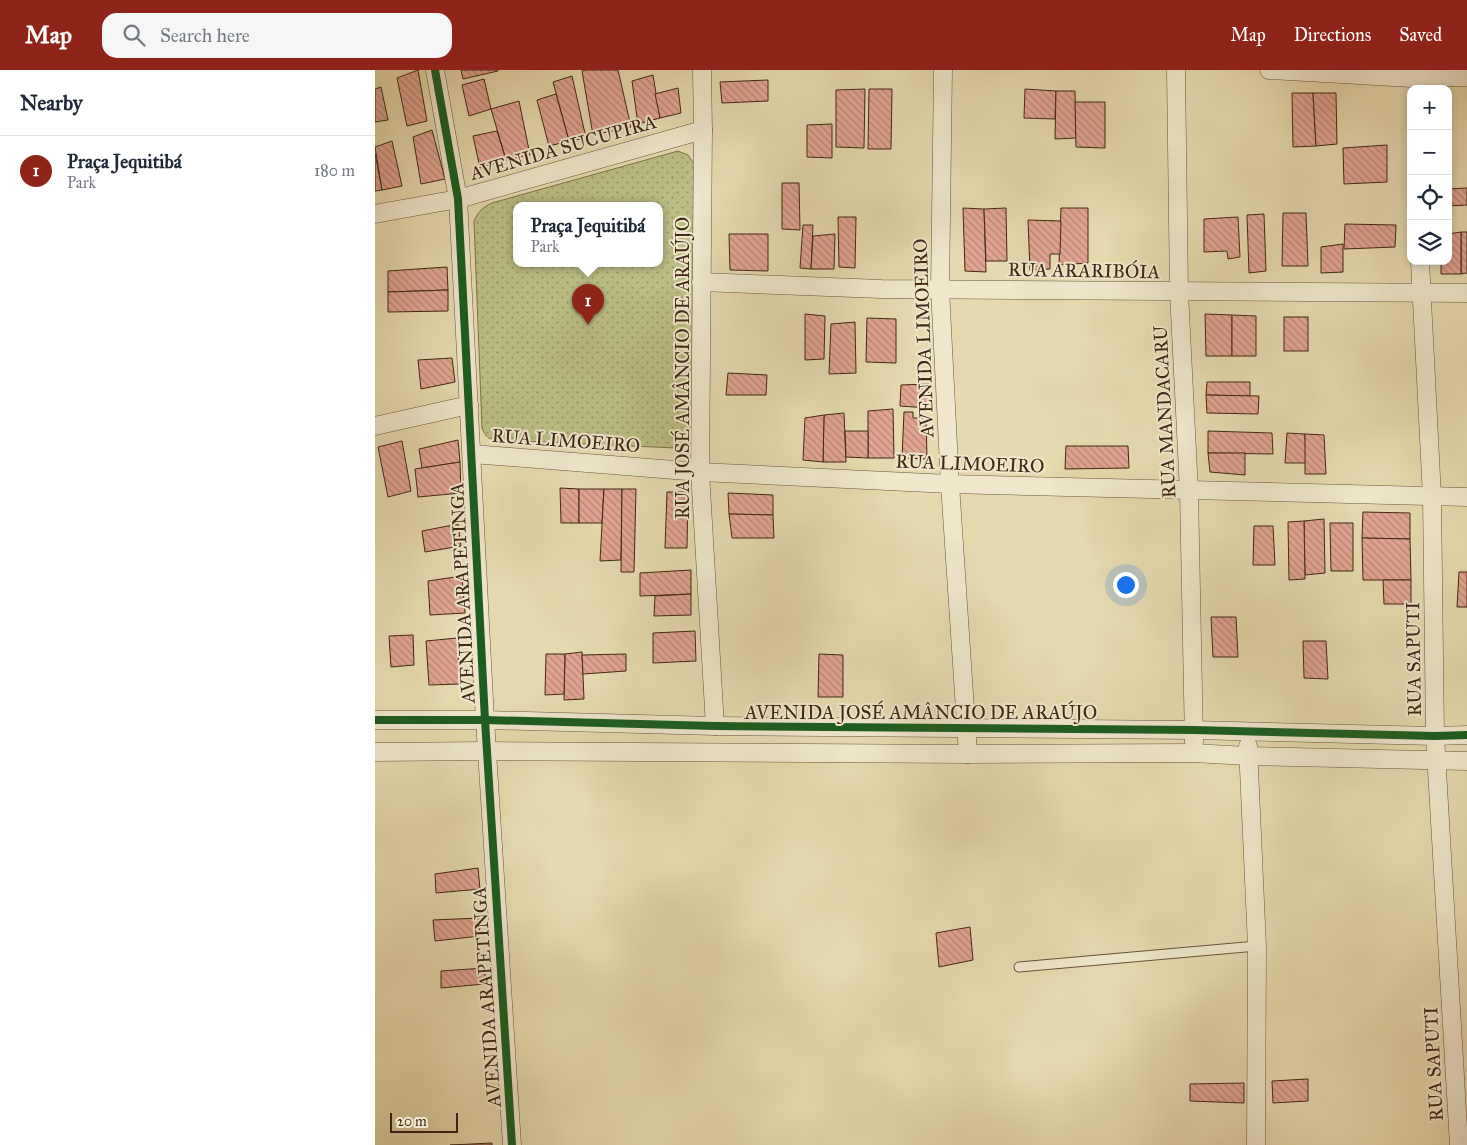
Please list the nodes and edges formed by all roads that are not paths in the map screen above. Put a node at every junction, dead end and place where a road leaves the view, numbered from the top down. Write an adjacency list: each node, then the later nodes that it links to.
1 (435, 70): 9 (street, AVENIDA ARAPETINGA)
2 (702, 70): 8 (street, RUA JOSÉ AMÂNCIO DE ARAÚJO)
3 (943, 70): 13 (street, AVENIDA LIMOEIRO)
4 (1176, 70): 14 (street, RUA MANDACARU)
5 (1269, 70): 7 (street)
6 (1467, 77): 7 (street)
7 (1413, 79)
8 (703, 130): 9 (street, AVENIDA SUCUPIRA); 12 (street, RUA JOSÉ AMÂNCIO DE ARAÚJO)
9 (458, 199): 10 (street, AVENIDA SUCUPIRA); 17 (street, AVENIDA ARAPETINGA)
10 (375, 214)
11 (1420, 265): 15 (street, RUA SAPUTI)
12 (701, 282): 13 (street, RUA ARARIBÓIA); 20 (street, RUA JOSÉ AMÂNCIO DE ARAÚJO)
13 (940, 289): 14 (street, RUA ARARIBÓIA); 21 (street, AVENIDA LIMOEIRO)
14 (1179, 292): 15 (street, RUA ARARIBÓIA); 22 (street, RUA MANDACARU)
15 (1421, 293): 16 (street, RUA ARARIBÓIA); 23 (street, RUA SAPUTI)
16 (1467, 293)
17 (469, 405): 18 (street); 19 (street, AVENIDA ARAPETINGA)
18 (375, 426)
19 (472, 454): 20 (street, RUA LIMOEIRO); 26 (street, AVENIDA ARAPETINGA)
20 (699, 472): 21 (street, RUA LIMOEIRO); 27 (street, RUA JOSÉ AMÂNCIO DE ARAÚJO)
21 (950, 484): 22 (street, RUA LIMOEIRO); 28 (street, AVENIDA LIMOEIRO)
22 (1189, 491): 23 (street, RUA LIMOEIRO); 29 (street, RUA MANDACARU)
23 (1432, 497): 24 (street, RUA LIMOEIRO); 32 (street, RUA SAPUTI)
24 (1467, 497)
25 (375, 720): 26 (street, AVENIDA JOSÉ AMÂNCIO DE ARAÚJO)
26 (485, 720): 27 (street, AVENIDA JOSÉ AMÂNCIO DE ARAÚJO); 33 (street, AVENIDA ARAPETINGA)
27 (715, 726): 28 (street, AVENIDA JOSÉ AMÂNCIO DE ARAÚJO)
28 (966, 728): 29 (street, AVENIDA JOSÉ AMÂNCIO DE ARAÚJO); 36 (street, AVENIDA LIMOEIRO)
29 (1194, 730): 30 (street, AVENIDA JOSÉ AMÂNCIO DE ARAÚJO); 35 (street, RUA MANDACARU)
30 (1248, 732): 32 (street, AVENIDA JOSÉ AMÂNCIO DE ARAÚJO); 37 (street)
31 (1467, 735): 32 (street, AVENIDA JOSÉ AMÂNCIO DE ARAÚJO)
32 (1435, 736): 38 (street, RUA SAPUTI)
33 (487, 751): 34 (street); 36 (street); 42 (street, AVENIDA ARAPETINGA)
34 (375, 752)
35 (1194, 753): 36 (street); 37 (street)
36 (968, 754)
37 (1247, 756): 38 (street); 40 (street)
38 (1437, 760): 39 (street); 44 (street, RUA SAPUTI)
39 (1467, 761)
40 (1257, 946): 41 (lane); 43 (street)
41 (1019, 967)
42 (512, 1145)
43 (1256, 1145)
44 (1459, 1145)

